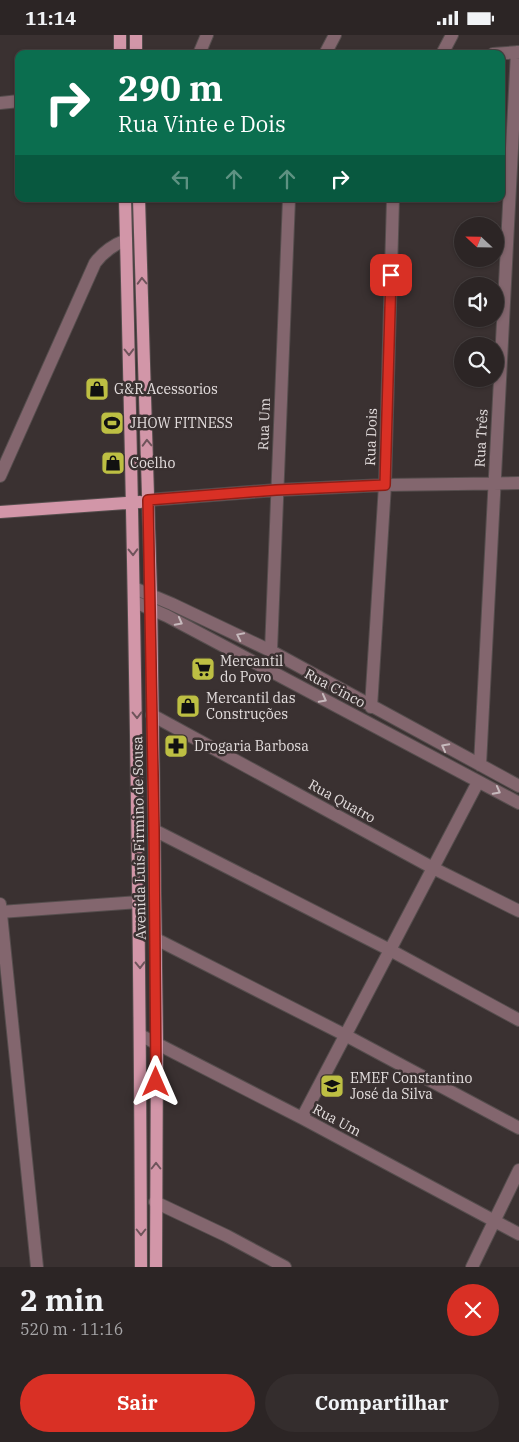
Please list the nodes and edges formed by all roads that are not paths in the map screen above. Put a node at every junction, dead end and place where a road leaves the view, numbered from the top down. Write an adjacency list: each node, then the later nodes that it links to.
1 (120, 35): 6 (main road)
2 (136, 35): 7 (main road)
3 (207, 35): 8 (street)
4 (335, 35): 9 (street)
5 (452, 35): 10 (street)
6 (120, 50)
7 (136, 50)
8 (201, 50)
9 (327, 50)
10 (444, 50)
11 (518, 52): 12 (street); 22 (street, Rua Três)
12 (505, 53)
13 (15, 101): 14 (street)
14 (0, 103)
15 (125, 202): 19 (main road, Avenida Luís Firmino de Sousa)
16 (139, 202): 25 (main road, Avenida Luís Firmino de Sousa, one-way to 16)
17 (289, 202): 24 (street, Rua Um)
18 (393, 202): 23 (street, Rua Dois)
19 (126, 240): 20 (street); 26 (main road, Avenida Luís Firmino de Sousa, one-way to 26)
20 (0, 476)
21 (519, 483): 22 (street)
22 (494, 484): 23 (street); 37 (street, Rua Três)
23 (385, 485): 24 (street); 33 (street, Rua Dois)
24 (276, 490): 25 (street); 32 (street, Rua Um)
25 (148, 500): 26 (main road); 29 (main road, Avenida Luís Firmino de Sousa)
26 (132, 503): 27 (main road); 28 (main road, Avenida Luís Firmino de Sousa, one-way to 28)
27 (0, 512)
28 (134, 588): 29 (street, Rua Cinco); 30 (main road, Avenida Luís Firmino de Sousa)
29 (151, 594): 31 (main road, Avenida Luís Firmino de Sousa); 32 (street, Rua Cinco, one-way to 29)
30 (135, 601): 31 (street, Rua Cinco); 35 (main road, Avenida Luís Firmino de Sousa, one-way to 35)
31 (150, 607): 34 (main road, Avenida Luís Firmino de Sousa); 38 (street, Rua Cinco, one-way to 38)
32 (271, 651): 33 (street, Rua Cinco)
33 (371, 707): 37 (street, Rua Cinco, one-way to 33)
34 (152, 715): 36 (main road, Avenida Luís Firmino de Sousa); 42 (street, Rua Quatro)
35 (137, 738): 36 (main road); 43 (main road, Avenida Luís Firmino de Sousa)
36 (152, 738): 41 (main road, Avenida Luís Firmino de Sousa)
37 (480, 765): 39 (street, Rua Cinco)
38 (478, 781): 40 (street, Rua Cinco, one-way to 40); 42 (street)
39 (519, 786)
40 (519, 803)
41 (154, 830): 47 (main road, Avenida Luís Firmino de Sousa); 48 (street)
42 (433, 868): 45 (street, Rua Quatro); 48 (street)
43 (139, 902): 46 (street); 50 (main road, Avenida Luís Firmino de Sousa, one-way to 50)
44 (0, 904): 46 (street)
45 (519, 911)
46 (0, 912): 59 (street)
47 (156, 939): 51 (street); 52 (main road, Avenida Luís Firmino de Sousa)
48 (390, 950): 49 (street); 51 (street)
49 (519, 1019)
50 (140, 1035): 52 (street, Rua Um); 60 (main road, Avenida Luís Firmino de Sousa, one-way to 60)
51 (345, 1035): 53 (street); 54 (street)
52 (157, 1043): 53 (street, Rua Um); 56 (main road, Avenida Luís Firmino de Sousa, one-way to 52)
53 (302, 1118): 57 (street, Rua Um)
54 (519, 1128)
55 (519, 1170): 57 (street)
56 (156, 1202): 61 (main road, Avenida Luís Firmino de Sousa); 62 (street)
57 (493, 1220): 58 (street, Rua Um); 63 (street)
58 (519, 1234)
59 (37, 1267)
60 (141, 1267)
61 (156, 1267)
62 (285, 1267)
63 (472, 1267)

